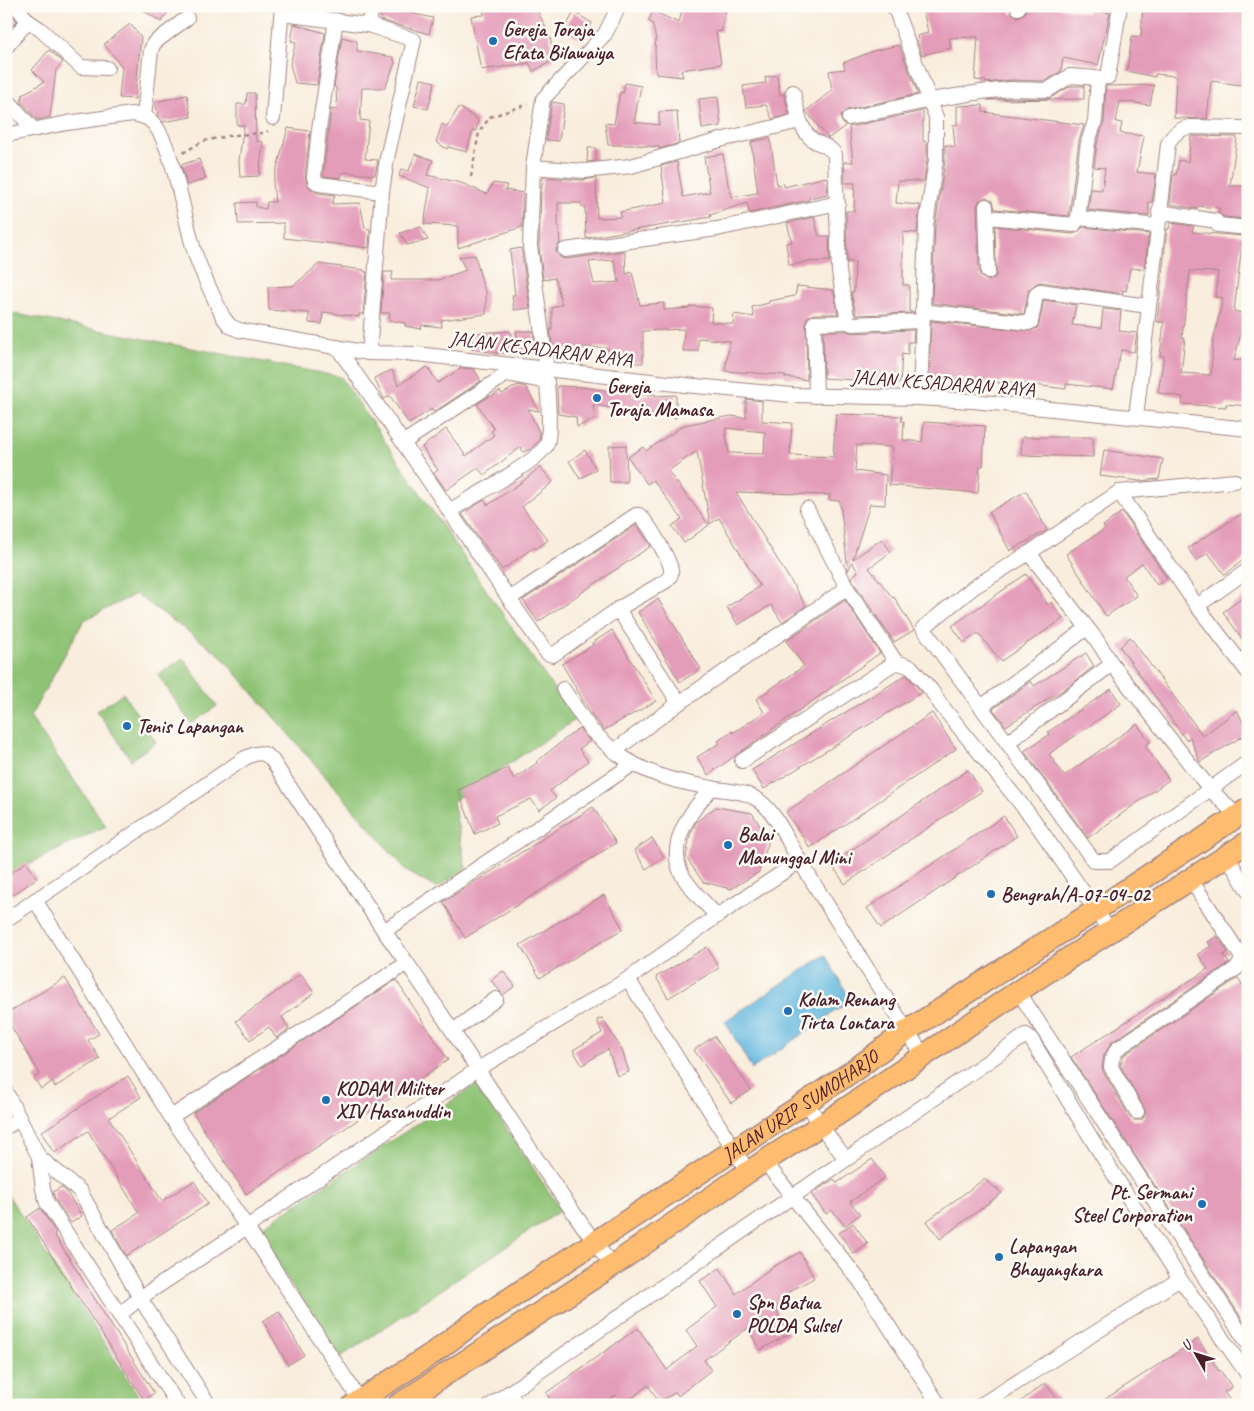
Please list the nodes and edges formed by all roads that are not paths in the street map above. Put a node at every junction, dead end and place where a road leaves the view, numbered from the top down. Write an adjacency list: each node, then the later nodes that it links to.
1 (16, 6): 9 (street)
2 (373, 6): 10 (street)
3 (619, 6): 24 (street)
4 (894, 6): 16 (street)
5 (1120, 6): 13 (street)
6 (282, 10): 8 (street); 18 (street)
7 (187, 18): 17 (street)
8 (336, 20): 10 (street); 25 (street)
9 (28, 21): 11 (street); 12 (street)
10 (368, 25): 25 (street)
11 (6, 47)
12 (107, 68)
13 (1098, 78): 16 (street); 28 (street)
14 (793, 92): 20 (street)
15 (6, 98): 22 (street)
16 (930, 100): 19 (street); 34 (street)
17 (144, 117): 22 (street); 36 (street, JALAN KESADARAN RAYA)
18 (273, 118)
19 (849, 118)
20 (800, 121): 24 (street); 26 (street)
21 (1248, 128): 27 (street)
22 (33, 129): 23 (street)
23 (6, 135)
24 (533, 167): 38 (street)
25 (382, 192): 37 (street)
26 (838, 203): 31 (street); 35 (street)
27 (1159, 212): 29 (street); 30 (street)
28 (1078, 218): 29 (street); 32 (street)
29 (1157, 226): 33 (street)
30 (1248, 228)
31 (565, 250)
32 (988, 272)
33 (1148, 306): 34 (street); 41 (street)
34 (922, 316): 35 (street); 40 (street)
35 (848, 322): 39 (street)
36 (337, 347): 37 (street, JALAN KESADARAN RAYA); 43 (street)
37 (369, 353): 38 (street, JALAN KESADARAN RAYA)
38 (547, 370): 39 (street, JALAN KESADARAN RAYA)
39 (816, 396): 40 (street, JALAN KESADARAN RAYA)
40 (918, 398): 41 (street, JALAN KESADARAN RAYA)
41 (1136, 417): 42 (street, JALAN KESADARAN RAYA)
42 (1248, 429)
43 (404, 442): 47 (street); 47 (street)
44 (1235, 481): 45 (street)
45 (1119, 492): 48 (street); 52 (street)
46 (807, 509): 50 (street)
47 (449, 511): 51 (street)
48 (1029, 553): 54 (street); 60 (street)
49 (1248, 570): 52 (street)
50 (847, 588): 55 (street); 59 (street)
51 (509, 599): 53 (street); 53 (street)
52 (1197, 606): 57 (street)
53 (618, 609): 59 (street)
54 (1087, 628): 56 (street); 60 (street)
55 (896, 662): 63 (street); 75 (street)
56 (1112, 664): 61 (street); 67 (street)
57 (1248, 672)
58 (563, 689): 62 (street)
59 (679, 703): 62 (street)
60 (981, 707): 61 (street)
61 (1007, 742): 67 (street)
62 (614, 751): 65 (street)
63 (742, 761)
64 (1248, 762): 67 (street)
65 (633, 764): 66 (street); 78 (street)
66 (712, 788): 71 (street); 76 (street)
67 (1210, 789): 68 (street)
68 (1244, 820): 75 (highway, JALAN URIP SUMOHARJO)
69 (1248, 842): 70 (highway, JALAN URIP SUMOHARJO)
70 (1227, 856): 72 (highway, JALAN URIP SUMOHARJO); 73 (street)
71 (800, 861): 76 (street); 85 (street)
72 (1191, 880): 79 (highway, JALAN URIP SUMOHARJO); 90 (street)
73 (1248, 891)
74 (35, 900): 77 (street); 78 (street); 91 (street)
75 (1096, 910): 79 (street); 85 (highway, JALAN URIP SUMOHARJO)
76 (717, 916): 81 (street)
77 (6, 920)
78 (384, 931): 80 (street)
79 (1110, 931): 82 (highway, JALAN URIP SUMOHARJO)
80 (407, 963): 84 (street); 91 (street)
81 (628, 979): 87 (street); 95 (street)
82 (1018, 991): 86 (highway, JALAN URIP SUMOHARJO); 108 (street)
83 (496, 999): 84 (street)
84 (454, 1031): 87 (street)
85 (907, 1031): 86 (street); 89 (highway, JALAN URIP SUMOHARJO)
86 (923, 1055): 93 (highway, JALAN URIP SUMOHARJO)
87 (478, 1069): 100 (street); 101 (street)
88 (6, 1092): 92 (street)
89 (807, 1102): 93 (street); 95 (highway, JALAN URIP SUMOHARJO)
90 (1137, 1112)
91 (171, 1117): 100 (street)
92 (20, 1119): 94 (street); 96 (street)
93 (820, 1125): 97 (street); 98 (highway, JALAN URIP SUMOHARJO)
94 (6, 1128)
95 (734, 1149): 98 (street); 101 (highway, JALAN URIP SUMOHARJO)
96 (39, 1157): 104 (street); 105 (street)
97 (846, 1159): 99 (street); 103 (street)
98 (756, 1166): 99 (street); 102 (highway, JALAN URIP SUMOHARJO)
99 (792, 1196): 110 (street); 117 (street)
100 (247, 1227): 104 (street); 111 (street)
101 (595, 1242): 102 (street); 106 (highway, JALAN URIP SUMOHARJO)
102 (612, 1266): 107 (highway, JALAN URIP SUMOHARJO)
103 (1180, 1279): 109 (street); 112 (street)
104 (140, 1298): 105 (street); 114 (street)
105 (119, 1315): 113 (street)
106 (476, 1321): 107 (highway); 111 (highway, JALAN URIP SUMOHARJO)
107 (492, 1344): 115 (highway, JALAN URIP SUMOHARJO)
108 (1248, 1344)
109 (1248, 1375)
110 (513, 1399): 116 (street)
111 (358, 1403)
112 (990, 1403)
113 (178, 1405)
114 (209, 1405)
115 (398, 1405)
116 (491, 1405)
117 (939, 1405)

